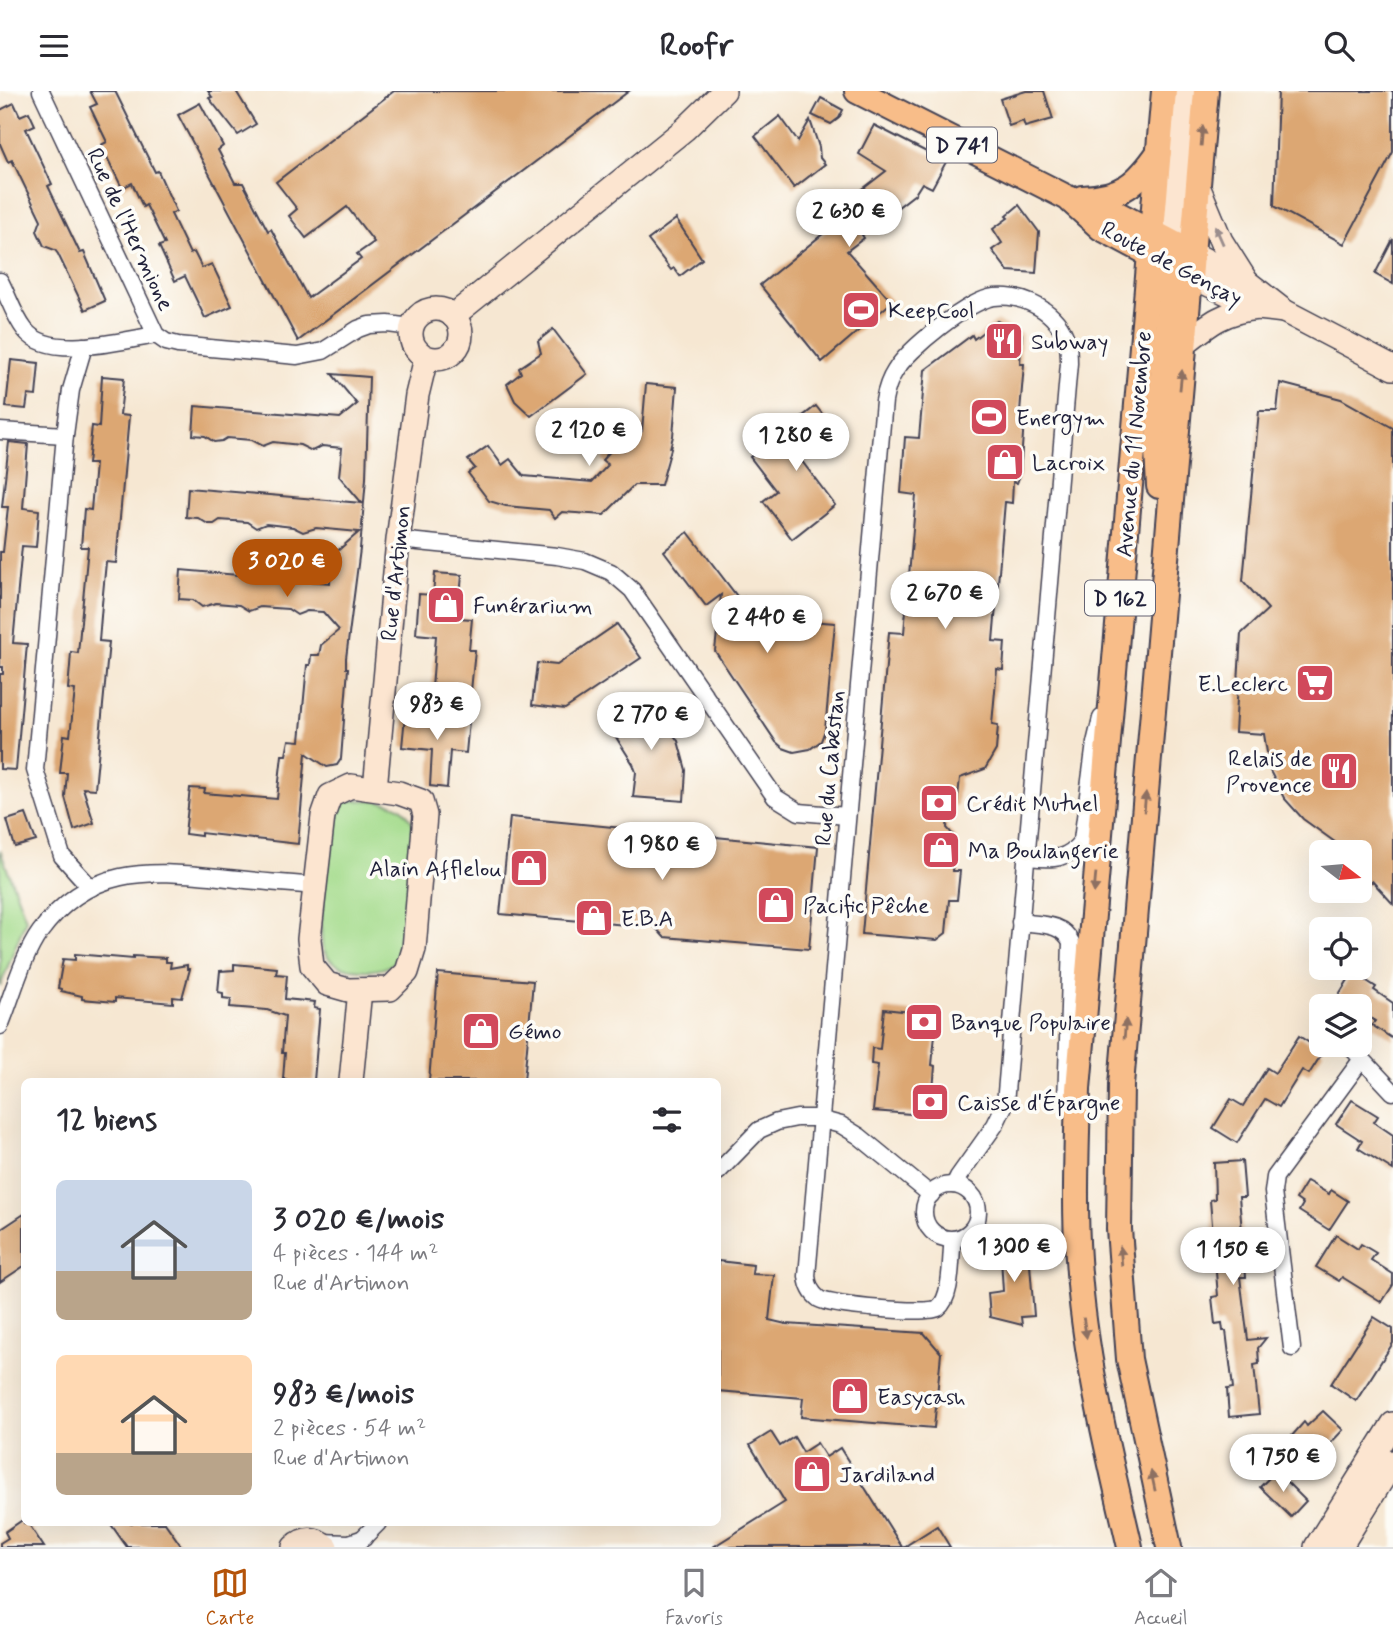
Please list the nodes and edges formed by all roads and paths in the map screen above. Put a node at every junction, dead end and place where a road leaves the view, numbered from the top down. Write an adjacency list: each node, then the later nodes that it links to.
1 (41, 91): 19 (street, Rue de l'Hermione)
2 (708, 91): 8 (street)
3 (724, 91): 8 (street)
4 (858, 91): 11 (main road, Route de Gençay / D 741)
5 (1164, 91): 9 (main road, Avenue du 11 Novembre / D 162)
6 (1185, 91): 12 (street)
7 (1206, 91): 10 (main road, Avenue du 11 Novembre / D 162, one-way to 7)
8 (685, 129): 17 (street)
9 (1159, 152): 11 (main road); 12 (main road, Avenue du 11 Novembre / D 162)
10 (1198, 186): 12 (main road, Avenue du 11 Novembre / D 162); 14 (street, one-way to 10)
11 (1068, 198): 12 (main road, Route de Gençay / D 741)
12 (1172, 254): 14 (street, Route de Gençay / D 741); 15 (street, Route de Gençay / D 741); 20 (main road, Avenue du 11 Novembre / D 162); 27 (main road); 28 (main road, Avenue du 11 Novembre / D 162)
13 (0, 281): 21 (street)
14 (1247, 282): 16 (street, Route de Gençay / D 741)
15 (1258, 309): 16 (street, Route de Gençay / D 741); 20 (street)
16 (1284, 311): 23 (street, Route de Gençay / D 741)
17 (453, 316): 18 (street); 22 (street)
18 (411, 327): 19 (street, Rue de l'Hermione); 22 (street)
19 (156, 335): 21 (street)
20 (1184, 344): 27 (main road, Avenue du 11 Novembre / D 162, one-way to 20)
21 (84, 346): 25 (street)
22 (426, 358): 26 (street, Rue d'Artimon)
23 (1393, 368)
24 (0, 431): 25 (street)
25 (65, 435): 33 (street)
26 (398, 540): 29 (street, Rue d'Artimon); 30 (street)
27 (1164, 575): 53 (main road, Avenue du 11 Novembre / D 162, one-way to 27)
28 (1114, 665): 31 (street); 44 (main road, Avenue du 11 Novembre / D 162, one-way to 44)
29 (374, 789): 32 (street); 35 (street)
30 (847, 816): 31 (street, Rue du Cabestan); 40 (street, Rue du Cabestan)
31 (1026, 857): 34 (street, Rue du Cabestan)
32 (315, 886): 33 (street); 35 (street)
33 (91, 888): 36 (street)
34 (1020, 922): 42 (street, Rue du Cabestan); 44 (street)
35 (360, 990): 38 (street)
36 (0, 1026)
37 (1362, 1059): 39 (street); 46 (street)
38 (351, 1078)
39 (1393, 1093)
40 (819, 1119): 41 (street); 43 (street); 45 (street, Rue du Cabestan)
41 (721, 1169)
42 (954, 1185): 43 (street); 45 (street)
43 (931, 1195): 45 (street)
44 (1076, 1198): 52 (main road, Avenue du 11 Novembre / D 162, one-way to 52)
45 (953, 1239)
46 (1292, 1348)
47 (1393, 1424): 54 (street)
48 (1393, 1462): 55 (street)
49 (375, 1526): 51 (street)
50 (312, 1540): 51 (street)
51 (359, 1543)
52 (1130, 1547)
53 (1169, 1547)
54 (1316, 1547)
55 (1340, 1547)

